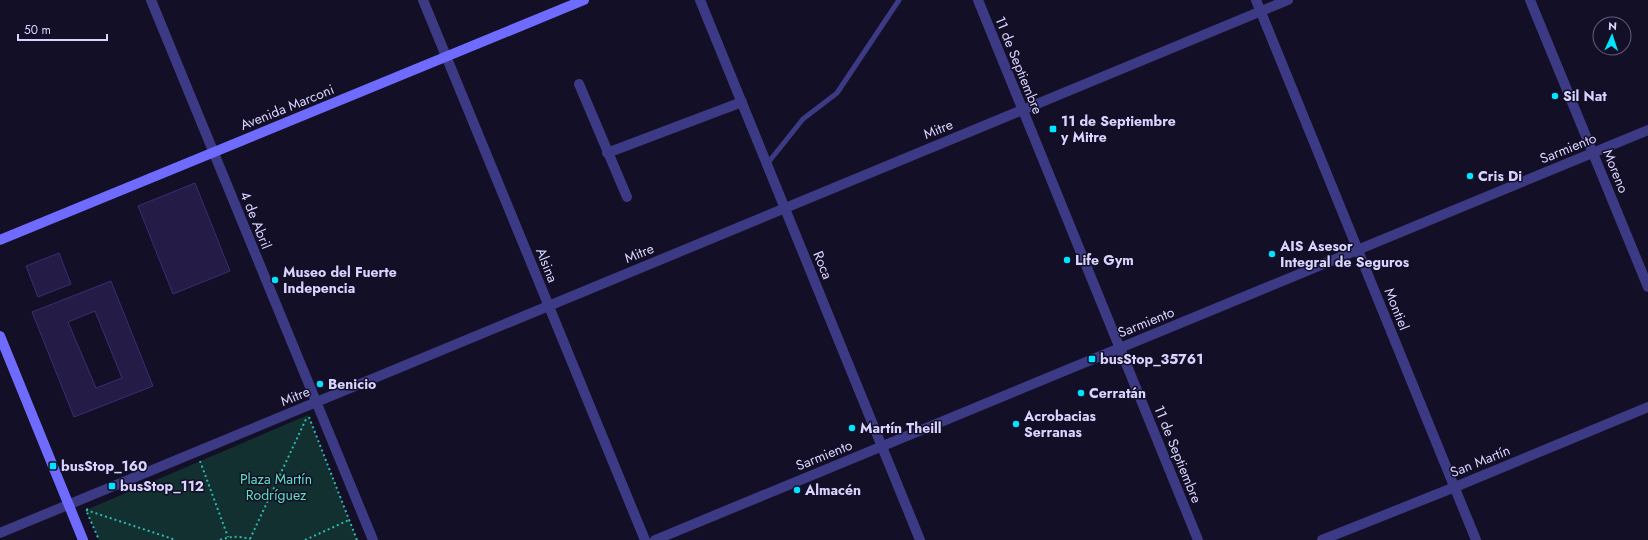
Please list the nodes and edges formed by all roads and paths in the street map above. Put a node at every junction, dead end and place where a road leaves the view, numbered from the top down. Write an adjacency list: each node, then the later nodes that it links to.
1 (151, 0): 16 (street, 4 de Abril)
2 (423, 0): 11 (street, Alsina)
3 (584, 0): 11 (main road, Avenida Marconi)
4 (700, 0): 13 (street, Roca)
5 (899, 0): 19 (lane)
6 (978, 0): 14 (street, 11 de Septiembre)
7 (1256, 0): 10 (street, Montiel)
8 (1288, 0): 10 (street, Mitre)
9 (1530, 0): 18 (street, Moreno)
10 (1261, 11): 14 (street, Mitre); 23 (street, Montiel)
11 (446, 57): 16 (main road, Avenida Marconi); 25 (street, Alsina)
12 (579, 84): 17 (street)
13 (742, 102): 17 (street); 19 (street, Roca)
14 (1022, 110): 21 (street, Mitre); 27 (street, 11 de Septiembre)
15 (1648, 130): 18 (street, Sarmiento)
16 (214, 153): 22 (main road, Avenida Marconi); 28 (street, 4 de Abril)
17 (608, 153): 20 (street)
18 (1593, 153): 23 (street, Sarmiento); 24 (street, Moreno)
19 (767, 164): 21 (street, Roca)
20 (627, 197)
21 (785, 208): 25 (street, Mitre); 32 (street, Roca)
22 (0, 240)
23 (1358, 250): 27 (street, Sarmiento); 34 (street, Montiel)
24 (1648, 287)
25 (548, 306): 28 (street, Mitre); 49 (street, Alsina)
26 (0, 336): 35 (main road)
27 (1120, 348): 32 (street, Sarmiento); 52 (street, 11 de Septiembre)
28 (316, 402): 35 (street, Mitre); 48 (street, 4 de Abril)
29 (1648, 407): 34 (street, San Martín)
30 (308, 415): 31 (path); 38 (path); 45 (path)
31 (301, 418)
32 (883, 446): 50 (street, Sarmiento); 51 (street, Roca)
33 (207, 458): 40 (path)
34 (1455, 487): 53 (street, San Martín); 54 (street, Montiel)
35 (69, 504): 37 (path); 39 (street, Mitre); 41 (main road)
36 (94, 507): 37 (path)
37 (86, 510): 42 (path); 43 (path)
38 (349, 520): 46 (path); 47 (path)
39 (0, 533)
40 (228, 537): 44 (path); 45 (path)
41 (83, 540)
42 (100, 540)
43 (176, 540)
44 (220, 540)
45 (251, 540)
46 (305, 540)
47 (357, 540)
48 (373, 540)
49 (645, 540)
50 (655, 540)
51 (920, 540)
52 (1198, 540)
53 (1322, 540)
54 (1476, 540)

